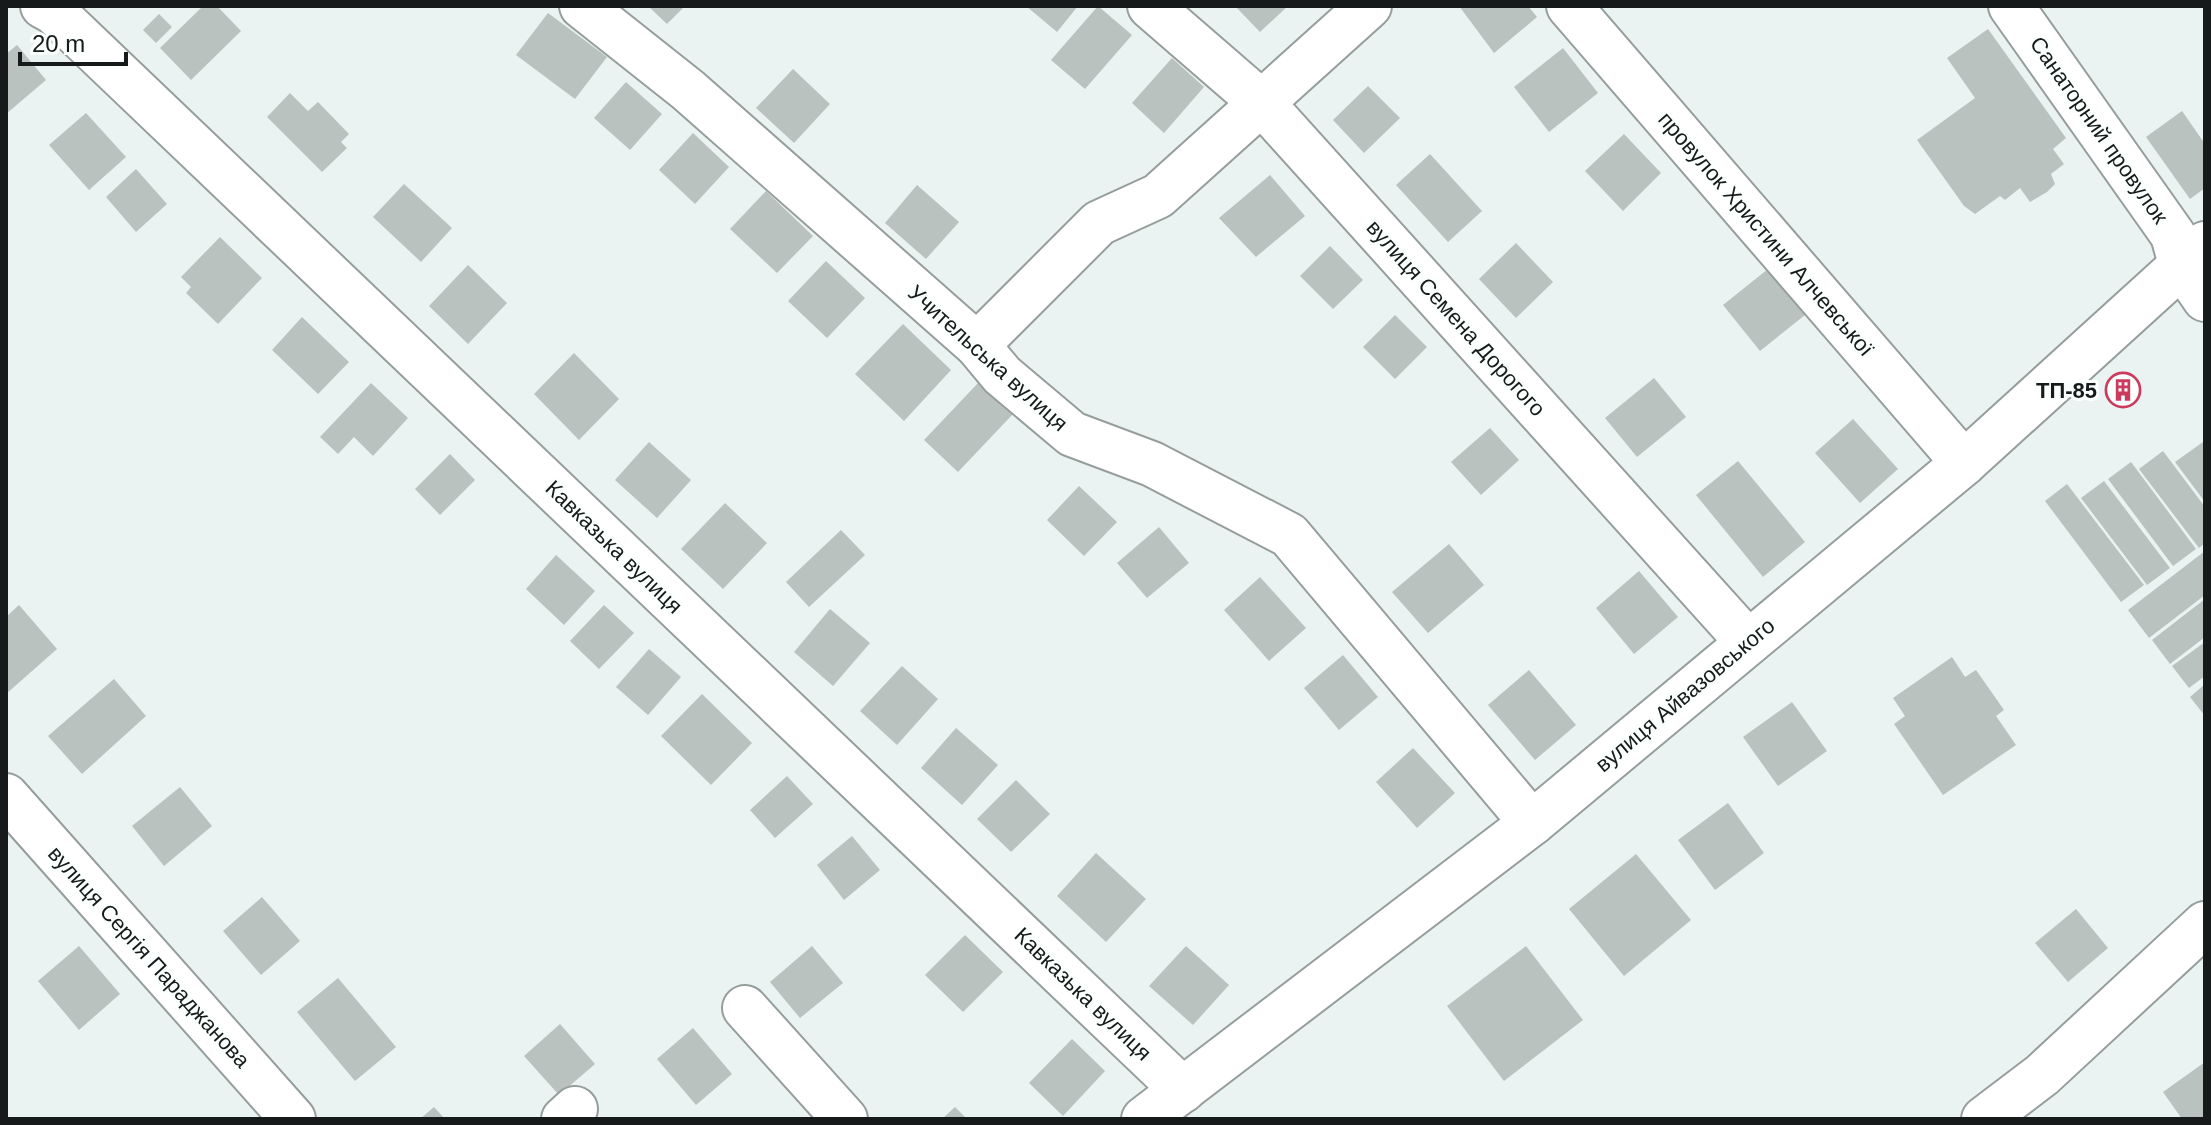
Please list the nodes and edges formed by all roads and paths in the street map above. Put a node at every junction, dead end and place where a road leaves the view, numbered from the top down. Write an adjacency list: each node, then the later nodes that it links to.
1 (43, 6): 16 (street, Кавказька вулиця)
2 (582, 6): 9 (street, Учительська вулиця)
3 (1150, 6): 7 (street, вулиця Семена Дорогого)
4 (1369, 6): 7 (street)
5 (1569, 6): 10 (street, провулок Христини Алчевської)
6 (2011, 6): 8 (street, Санаторний провулок)
7 (1262, 103): 9 (street); 11 (street, вулиця Семена Дорогого)
8 (2197, 269): 10 (street, вулиця Айвазовського)
9 (977, 345): 13 (street, Учительська вулиця)
10 (1964, 463): 11 (street, вулиця Айвазовського)
11 (1748, 642): 13 (street, вулиця Айвазовського)
12 (6, 796): 17 (street, вулиця Сергія Параджанова)
13 (1532, 823): 16 (street, вулиця Айвазовського)
14 (2205, 924): 19 (street)
15 (745, 1008): 18 (street)
16 (1160, 1110)
17 (293, 1119)
18 (845, 1119)
19 (1984, 1119)

